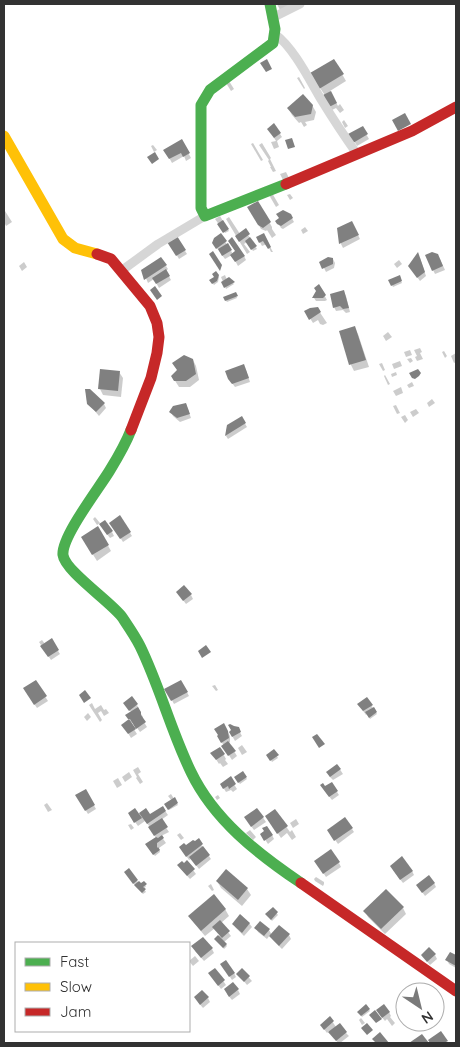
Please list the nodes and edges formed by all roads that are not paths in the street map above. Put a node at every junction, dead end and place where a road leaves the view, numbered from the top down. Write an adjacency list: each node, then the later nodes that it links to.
1 (270, 4): 3 (street)
2 (300, 4): 3 (street)
3 (272, 18): 4 (street)
4 (275, 34): 7 (street); 8 (street)
5 (456, 107): 7 (street)
6 (4, 136): 9 (street)
7 (357, 154): 8 (street)
8 (205, 216): 9 (street)
9 (121, 271): 10 (street)
10 (456, 991)

